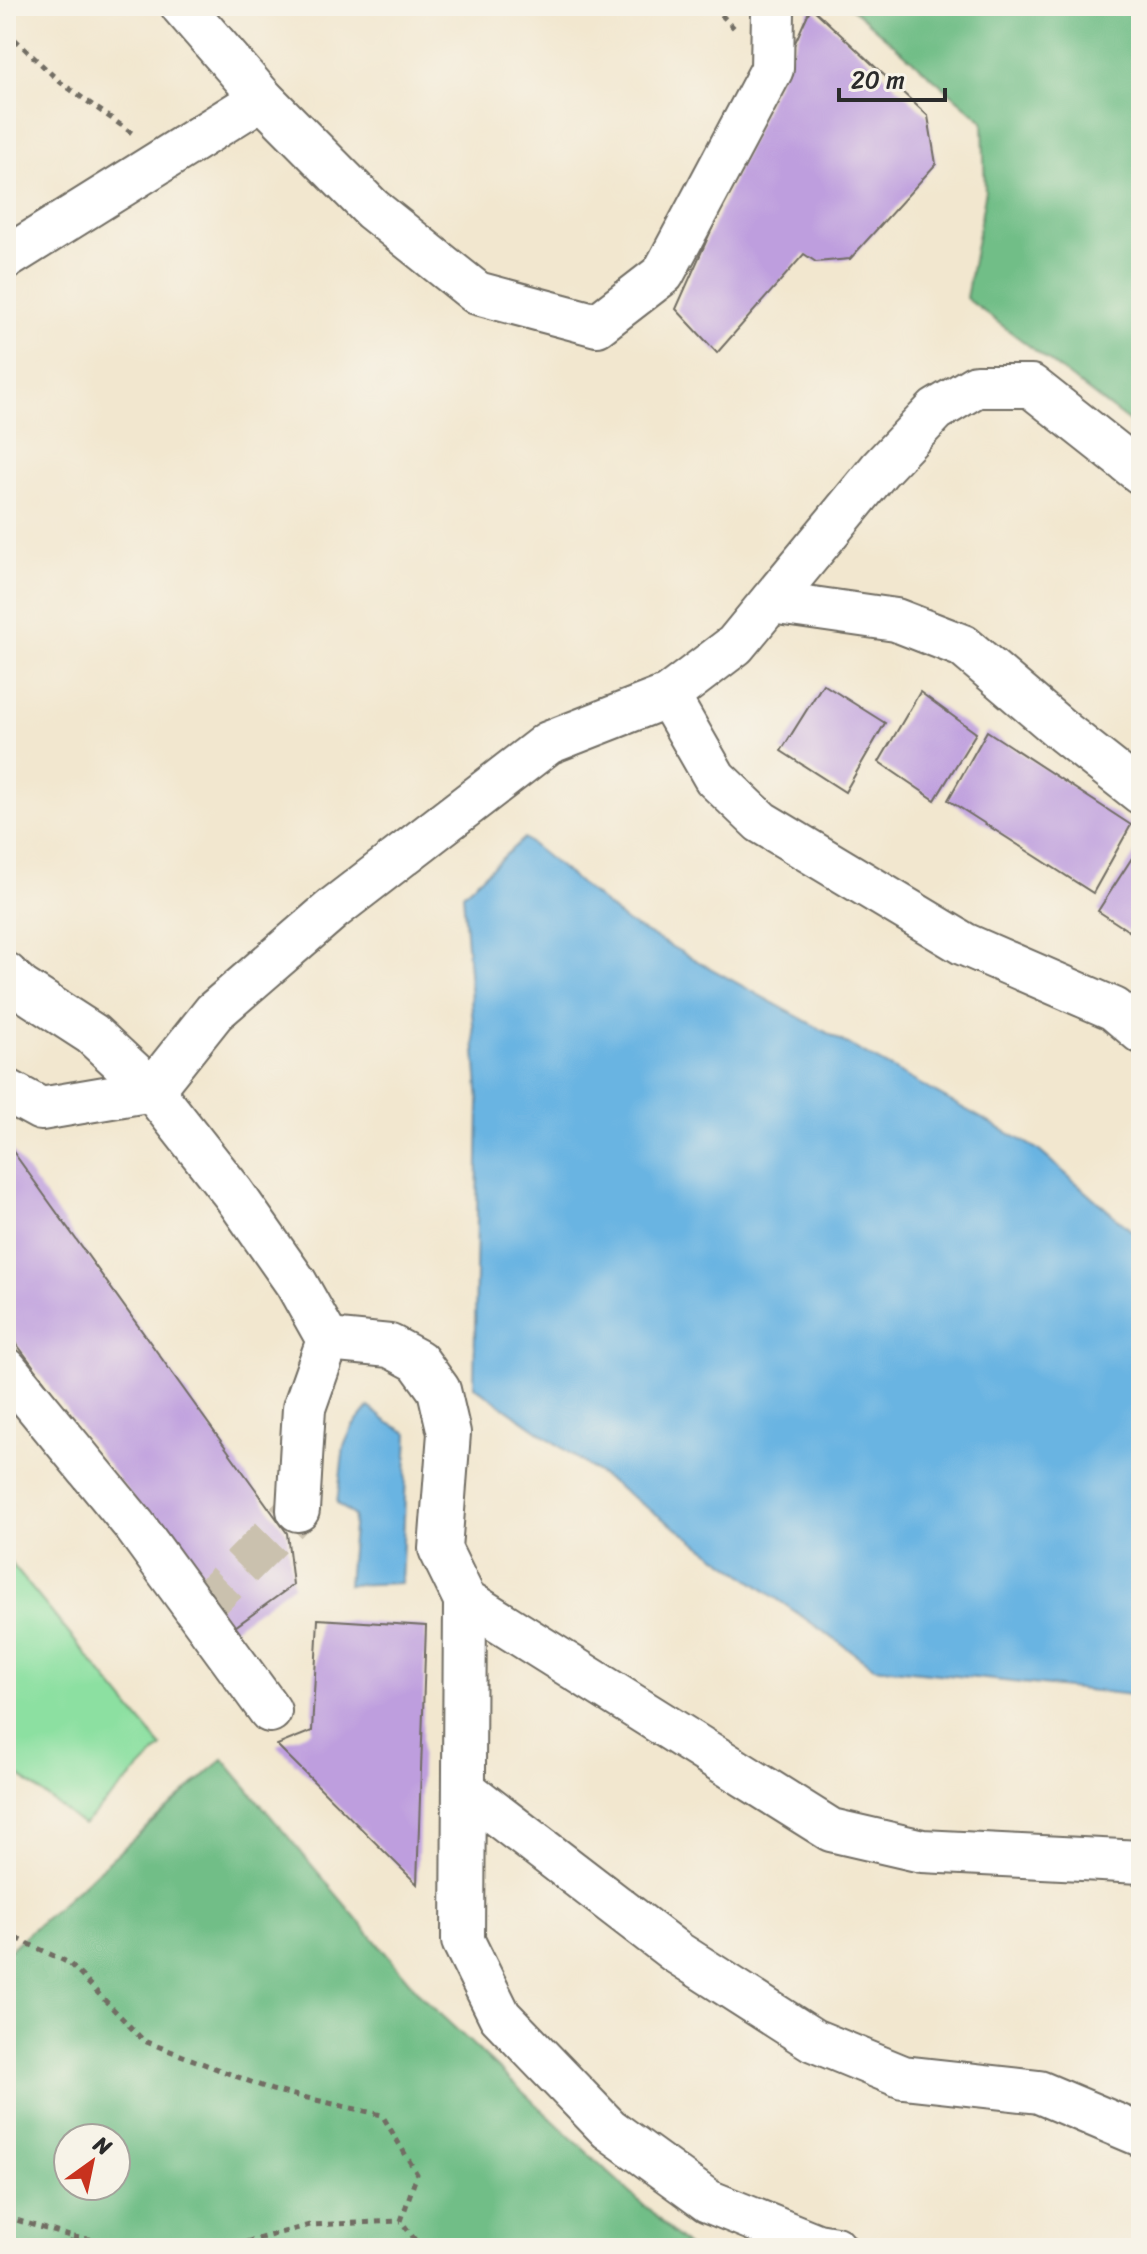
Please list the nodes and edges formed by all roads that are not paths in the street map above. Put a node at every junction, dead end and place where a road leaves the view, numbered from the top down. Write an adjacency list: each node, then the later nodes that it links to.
1 (182, 6): 3 (street)
2 (773, 11): 3 (street)
3 (262, 98): 4 (street)
4 (6, 258)
5 (1141, 473): 6 (street)
6 (771, 602): 7 (street); 8 (street)
7 (668, 696): 10 (street); 12 (street)
8 (1141, 793)
9 (10, 984): 12 (street)
10 (1141, 1032)
11 (6, 1090): 12 (street)
12 (152, 1090): 13 (street)
13 (328, 1340): 15 (street); 16 (street)
14 (6, 1369): 17 (street)
15 (298, 1510)
16 (465, 1600): 18 (street); 19 (street)
17 (270, 1711)
18 (465, 1790): 20 (street); 21 (street)
19 (1141, 1862)
20 (1141, 2135)
21 (835, 2248)

